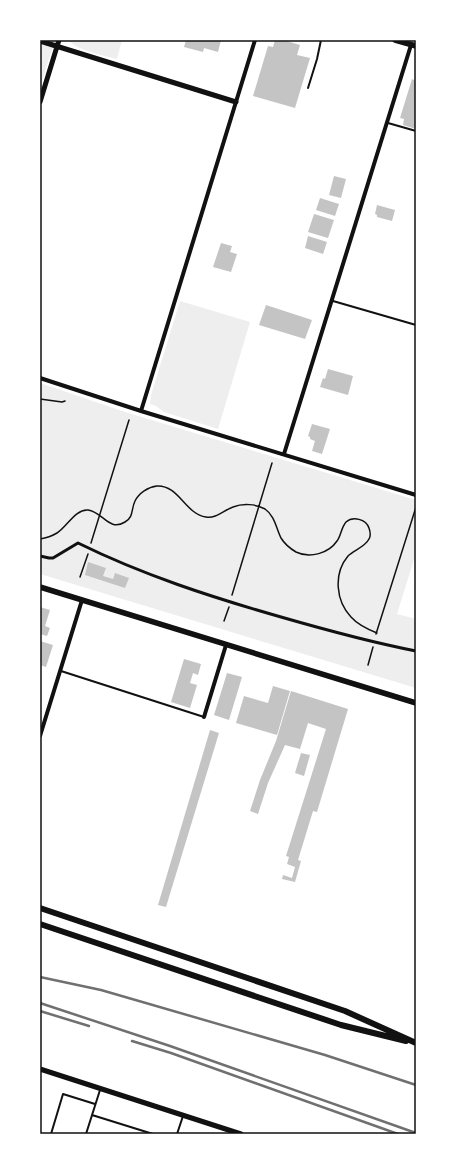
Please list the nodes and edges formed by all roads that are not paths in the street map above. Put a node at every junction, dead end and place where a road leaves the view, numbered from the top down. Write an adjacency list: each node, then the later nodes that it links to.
1 (59, 40): 6 (street)
2 (255, 40): 10 (street)
3 (320, 40): 8 (lane)
4 (395, 40): 7 (main road)
5 (40, 41): 6 (street)
6 (57, 46): 9 (street); 10 (street)
7 (414, 46): 11 (street)
8 (308, 88)
9 (40, 102)
10 (236, 102): 16 (street)
11 (387, 123): 12 (lane); 13 (street)
12 (416, 131)
13 (332, 300): 14 (lane); 17 (street)
14 (416, 325)
15 (40, 378): 16 (street)
16 (141, 411): 17 (street)
17 (284, 454): 18 (street)
18 (416, 495)
19 (40, 556): 23 (street)
20 (40, 587): 21 (main road)
21 (82, 600): 22 (main road); 24 (street)
22 (226, 645): 25 (main road); 26 (street)
23 (416, 651)
24 (60, 671): 26 (lane); 27 (street)
25 (416, 703)
26 (204, 717)
27 (40, 736)
28 (40, 908): 30 (main road)
29 (40, 924): 30 (main road)
30 (416, 1044)
31 (40, 1069): 32 (street)
32 (100, 1089): 33 (lane); 35 (street)
33 (96, 1104): 34 (lane); 36 (lane)
34 (92, 1115): 37 (lane); 38 (lane)
35 (183, 1115): 39 (lane); 40 (street)
36 (51, 1134)
37 (86, 1134)
38 (153, 1134)
39 (177, 1134)
40 (241, 1134)

